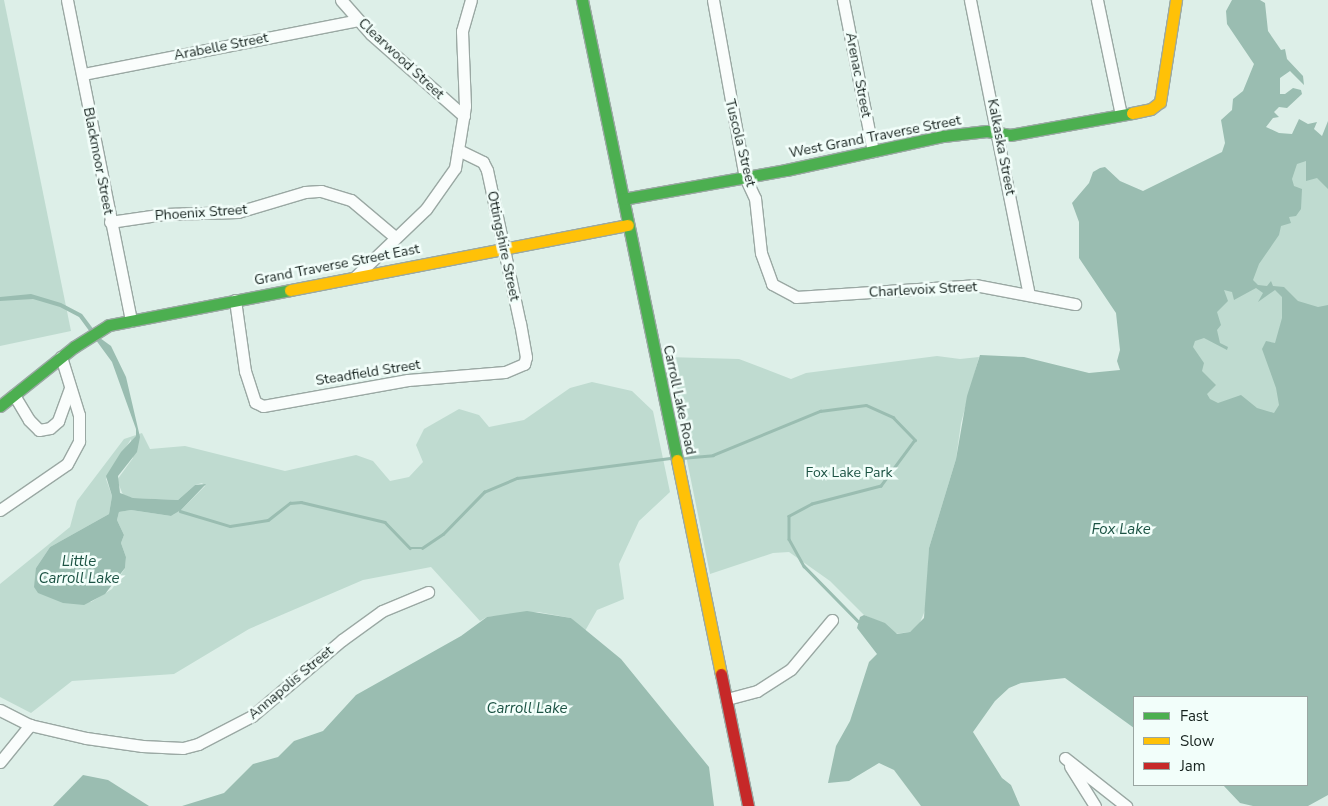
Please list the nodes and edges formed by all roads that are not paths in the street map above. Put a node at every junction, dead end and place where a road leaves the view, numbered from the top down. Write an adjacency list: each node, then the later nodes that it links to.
1 (67, 0): 11 (street, Blackmoor Street)
2 (342, 0): 10 (street, Clearwood Street)
3 (471, 0): 13 (street)
4 (582, 0): 18 (street, Carroll Lake Road)
5 (713, 0): 17 (street, Tuscola Street)
6 (843, 0): 16 (street, Arenac Street)
7 (970, 0): 14 (street, Kalkaska Street)
8 (1097, 0): 12 (street)
9 (1176, 0): 12 (street, West Grand Traverse Street)
10 (358, 20): 11 (street, Arabelle Street); 13 (street, Clearwood Street)
11 (83, 74): 19 (street, Blackmoor Street)
12 (1121, 115): 14 (street, West Grand Traverse Street)
13 (464, 116): 15 (street)
14 (998, 133): 16 (street, West Grand Traverse Street); 25 (street, Kalkaska Street)
15 (458, 150): 21 (street); 22 (street, Ottingshire Street)
16 (873, 151): 17 (street, West Grand Traverse Street)
17 (746, 176): 18 (street, West Grand Traverse Street); 24 (street, Tuscola Street)
18 (623, 199): 20 (street, Carroll Lake Road)
19 (110, 222): 21 (street, Phoenix Street); 28 (street, Blackmoor Street)
20 (628, 224): 22 (street, Grand Traverse Street East); 37 (street, Carroll Lake Road)
21 (395, 237): 23 (street)
22 (502, 247): 23 (street, Grand Traverse Street East); 30 (street, Ottingshire Street)
23 (354, 277): 26 (street, Grand Traverse Street East)
24 (772, 284): 25 (street, Charlevoix Street)
25 (1029, 294): 27 (street, Charlevoix Street)
26 (235, 300): 28 (street, Grand Traverse Street East); 30 (street, Steadfield Street)
27 (1075, 304)
28 (131, 321): 29 (street, Grand Traverse Street East)
29 (61, 357): 31 (street); 32 (street)
30 (526, 357)
31 (70, 388): 32 (street); 34 (street)
32 (14, 396): 33 (street)
33 (0, 406)
34 (0, 510)
35 (428, 592): 39 (street, Annapolis Street)
36 (832, 620): 37 (street)
37 (726, 699): 41 (street, Carroll Lake Road)
38 (0, 710): 39 (street, Annapolis Street)
39 (30, 725): 40 (street)
40 (0, 762)
41 (748, 806)
42 (1096, 806): 43 (street)
43 (1126, 806)

